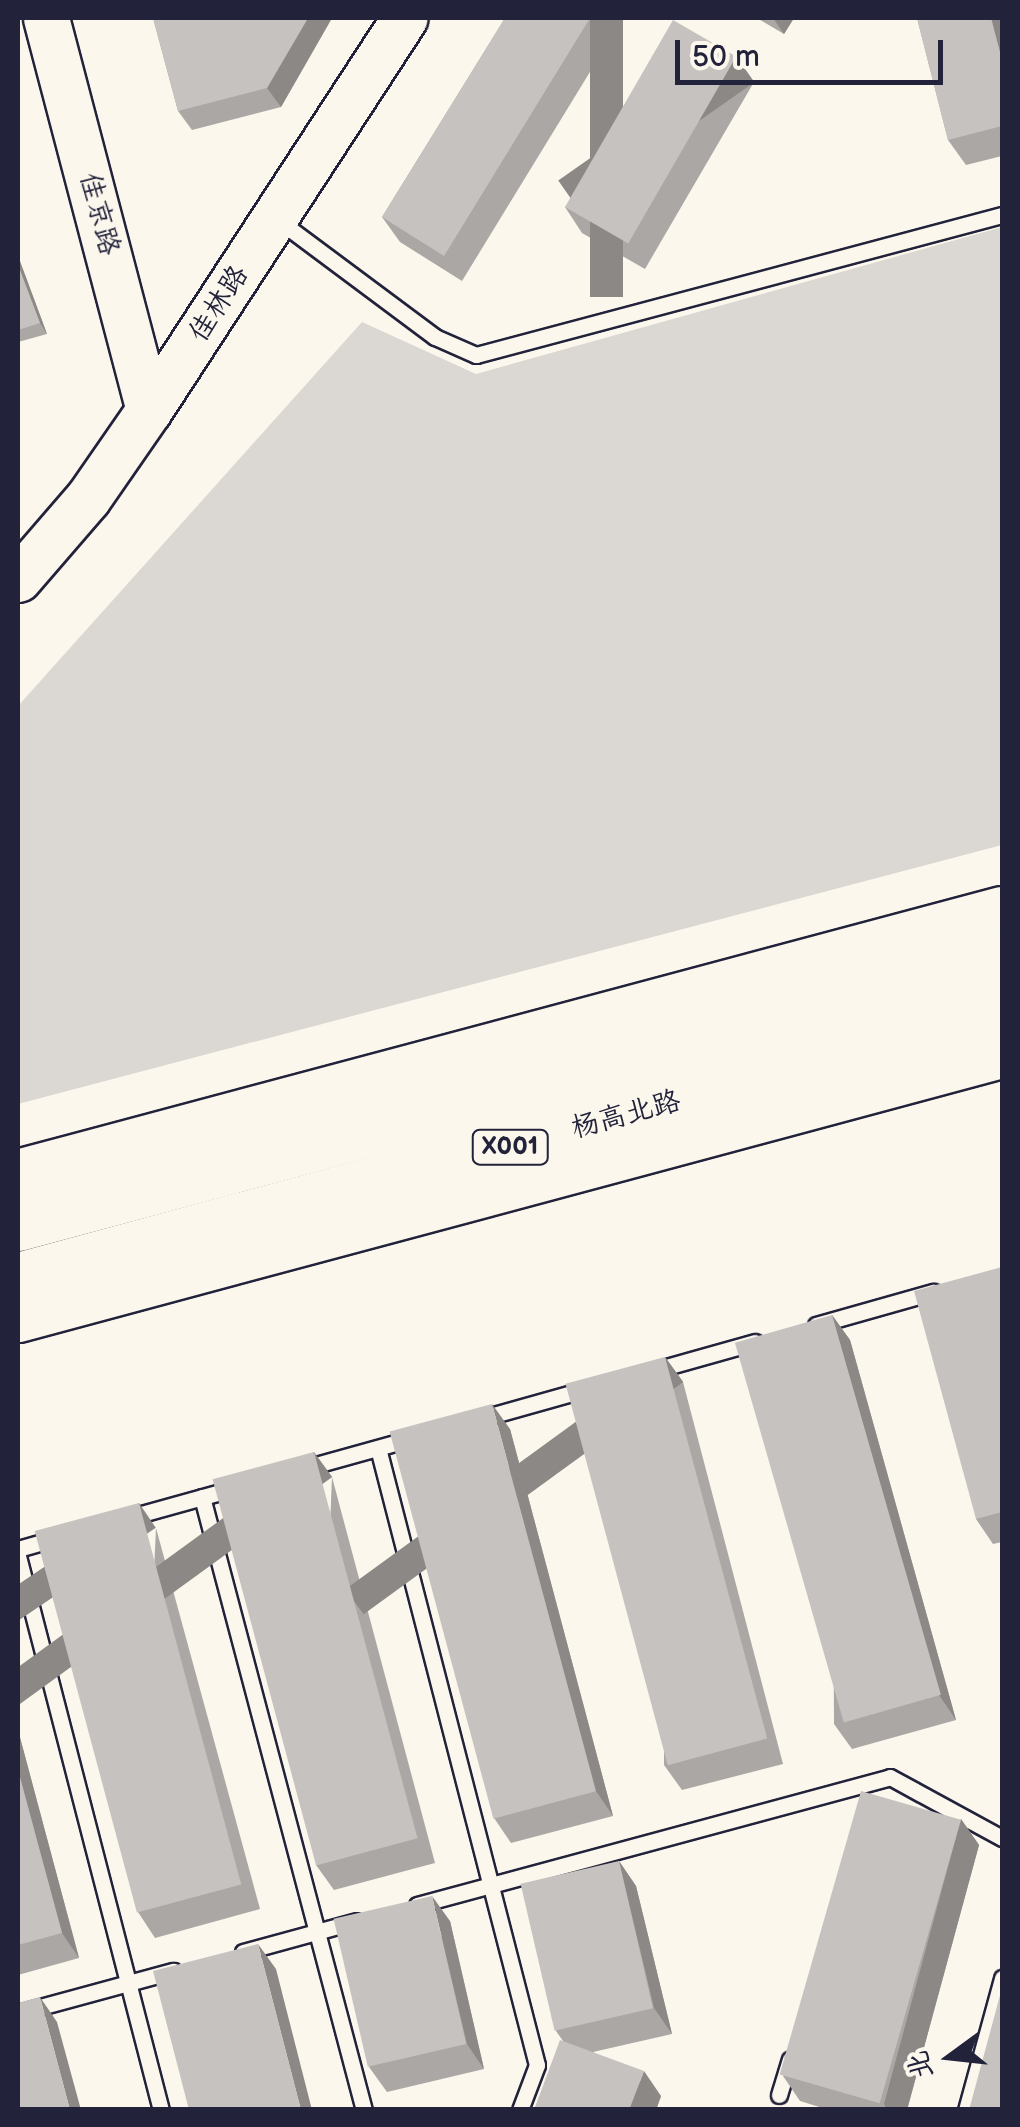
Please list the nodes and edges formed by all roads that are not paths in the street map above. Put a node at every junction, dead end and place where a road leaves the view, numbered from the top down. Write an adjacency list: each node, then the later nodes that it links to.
1 (46, 18): 6 (street, 佳京路)
2 (76, 18): 6 (street, 佳京路)
3 (405, 18): 5 (street, 佳林路)
4 (1002, 216): 5 (lane)
5 (275, 218): 6 (street, 佳林路)
6 (159, 396): 7 (street, 佳林路)
7 (18, 579)
8 (1002, 912): 12 (main road)
9 (1002, 959): 13 (highway, 杨高北路 / X001)
10 (1002, 1014): 14 (highway, 杨高北路 / X001)
11 (1002, 1053): 16 (main road, 杨高北路 / X001)
12 (18, 1175)
13 (18, 1223)
14 (18, 1280)
15 (946, 1288): 17 (lane)
16 (18, 1317)
17 (794, 1331)
18 (775, 1336): 19 (lane)
19 (624, 1379)
20 (605, 1384): 21 (lane)
21 (472, 1421)
22 (434, 1432): 23 (lane)
23 (378, 1448): 24 (lane); 33 (lane)
24 (290, 1472)
25 (254, 1482): 26 (lane)
26 (202, 1497): 27 (lane); 36 (lane)
27 (110, 1523)
28 (73, 1534): 29 (lane)
29 (18, 1552): 40 (lane)
30 (873, 1781): 31 (lane); 32 (lane); 33 (lane)
31 (868, 1800)
32 (1002, 1838)
33 (492, 1885): 34 (lane); 46 (lane)
34 (404, 1908)
35 (369, 1918): 36 (lane)
36 (317, 1932): 37 (lane); 45 (lane)
37 (222, 1957)
38 (185, 1968): 40 (lane)
39 (1002, 1978): 47 (lane)
40 (128, 1983): 41 (lane); 44 (lane)
41 (18, 2013)
42 (796, 2040): 43 (lane)
43 (780, 2095)
44 (161, 2110)
45 (364, 2110)
46 (520, 2110)
47 (966, 2110)

